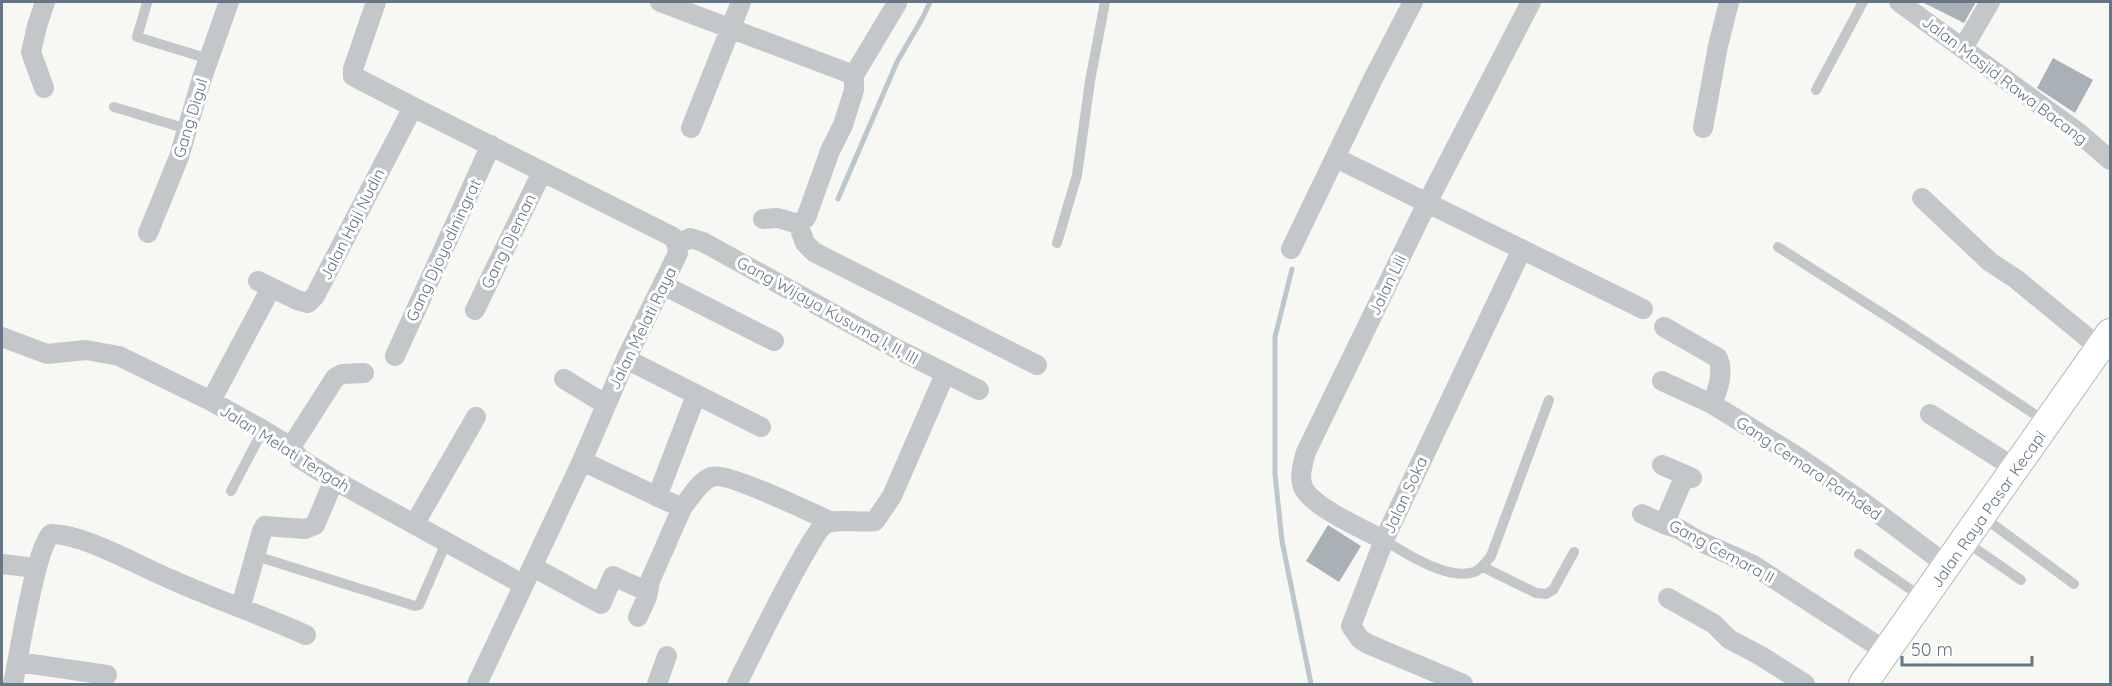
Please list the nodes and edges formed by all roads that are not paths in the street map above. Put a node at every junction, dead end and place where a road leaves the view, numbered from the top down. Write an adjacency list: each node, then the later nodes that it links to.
1 (45, 2): 19 (street)
2 (229, 2): 17 (street, Gang Digul)
3 (376, 2): 22 (street, Jalan Melati Raya)
4 (660, 2): 15 (street)
5 (741, 2): 15 (street)
6 (1105, 2): 35 (lane)
7 (1413, 2): 27 (street)
8 (1531, 2): 31 (street, Jalan Lili)
9 (1729, 2): 24 (street)
10 (1863, 2): 20 (lane)
11 (1899, 2): 16 (street, Jalan Masjid Rawa Bacang)
12 (1990, 2): 16 (street)
13 (147, 3): 17 (lane)
14 (897, 3): 18 (street)
15 (732, 27): 18 (street); 23 (street)
16 (1963, 48): 28 (street, Jalan Masjid Rawa Bacang)
17 (209, 59): 25 (street, Gang Digul)
18 (854, 75): 33 (street)
19 (44, 88)
20 (1816, 90)
21 (114, 106): 25 (lane)
22 (413, 107): 26 (street, Jalan Melati Raya); 56 (street, Jalan Haji Nudin)
23 (691, 128)
24 (1703, 128)
25 (187, 129): 34 (street, Gang Digul)
26 (491, 145): 29 (street, Jalan Melati Raya); 47 (street, Gang Djoyodiningrat)
27 (1336, 158): 31 (street); 38 (street)
28 (2110, 160)
29 (542, 172): 36 (street, Jalan Melati Raya); 42 (street, Gang Djeman)
30 (1922, 198): 46 (street)
31 (1427, 203): 39 (street); 78 (street, Jalan Lili)
32 (763, 219): 33 (street)
33 (798, 224): 49 (street)
34 (148, 233)
35 (1057, 243)
36 (677, 245): 40 (street, Jalan Melati Raya); 51 (street, Gang Wijaya Kusuma I, II, III)
37 (1778, 247): 62 (lane)
38 (1291, 249)
39 (1522, 249): 41 (street); 78 (street, Jalan Soka)
40 (663, 285): 45 (street); 48 (street, Jalan Melati Raya)
41 (1643, 309)
42 (475, 310)
43 (1664, 327): 59 (street)
44 (2, 338): 56 (street, Jalan Melati Tengah)
45 (774, 341)
46 (2105, 341): 62 (street, Jalan Raya Pasar Kecapi)
47 (395, 356)
48 (626, 359): 58 (street, Jalan Melati Raya); 63 (street)
49 (1037, 365)
50 (364, 373): 65 (street)
51 (945, 374): 54 (street, Gang Wijaya Kusuma I, II, III); 75 (street)
52 (564, 379): 58 (street)
53 (1662, 381): 59 (street, Gang Cemara Parhded)
54 (979, 390)
55 (1549, 400): 87 (lane)
56 (211, 401): 64 (street, Jalan Melati Tengah)
57 (693, 403): 71 (street)
58 (605, 404): 66 (street, Jalan Melati Raya)
59 (1712, 404): 85 (street, Gang Cemara Parhded)
60 (1930, 414): 68 (street)
61 (476, 417): 76 (street)
62 (2048, 423): 68 (street, Jalan Raya Pasar Kecapi)
63 (761, 427)
64 (262, 430): 65 (street, Jalan Melati Tengah); 70 (lane)
65 (291, 447): 69 (street, Jalan Melati Tengah)
66 (582, 461): 71 (street); 86 (street, Jalan Melati Raya)
67 (1662, 465): 77 (street, Gang Cemara II)
68 (2016, 470): 74 (street, Jalan Raya Pasar Kecapi)
69 (334, 480): 76 (street, Jalan Melati Tengah); 83 (street)
70 (231, 491)
71 (657, 497): 72 (street)
72 (682, 508): 75 (street); 92 (street)
73 (1642, 514): 77 (street)
74 (1983, 517): 79 (street, Jalan Raya Pasar Kecapi); 90 (lane)
75 (832, 522): 105 (street)
76 (415, 523): 80 (street, Jalan Melati Tengah)
77 (1664, 524): 98 (street, Gang Cemara II)
78 (1384, 540): 87 (lane); 106 (street, Jalan Soka)
79 (1966, 541): 85 (street, Jalan Raya Pasar Kecapi); 89 (lane)
80 (446, 543): 83 (lane); 91 (street, Jalan Melati Tengah)
81 (1574, 552): 87 (lane)
82 (1859, 554): 94 (lane)
83 (256, 556): 95 (street)
84 (2, 564): 88 (street)
85 (1948, 566): 94 (street, Jalan Raya Pasar Kecapi)
86 (533, 567): 91 (street, Jalan Melati Raya); 92 (street)
87 (1483, 567)
88 (36, 568): 95 (street); 100 (street)
89 (2021, 580)
90 (2074, 584)
91 (524, 585): 103 (street, Jalan Melati Raya)
92 (648, 592): 96 (street)
93 (1668, 598): 107 (street)
94 (1925, 599): 98 (street, Jalan Raya Pasar Kecapi)
95 (241, 606): 97 (street)
96 (638, 617)
97 (306, 635)
98 (1887, 652): 108 (street, Jalan Raya Pasar Kecapi)
99 (667, 656): 104 (street)
100 (18, 662): 101 (street); 102 (street)
101 (107, 675)
102 (13, 684)
103 (477, 684)
104 (657, 684)
105 (737, 684)
106 (1463, 684)
107 (1805, 684)
108 (1863, 684)

